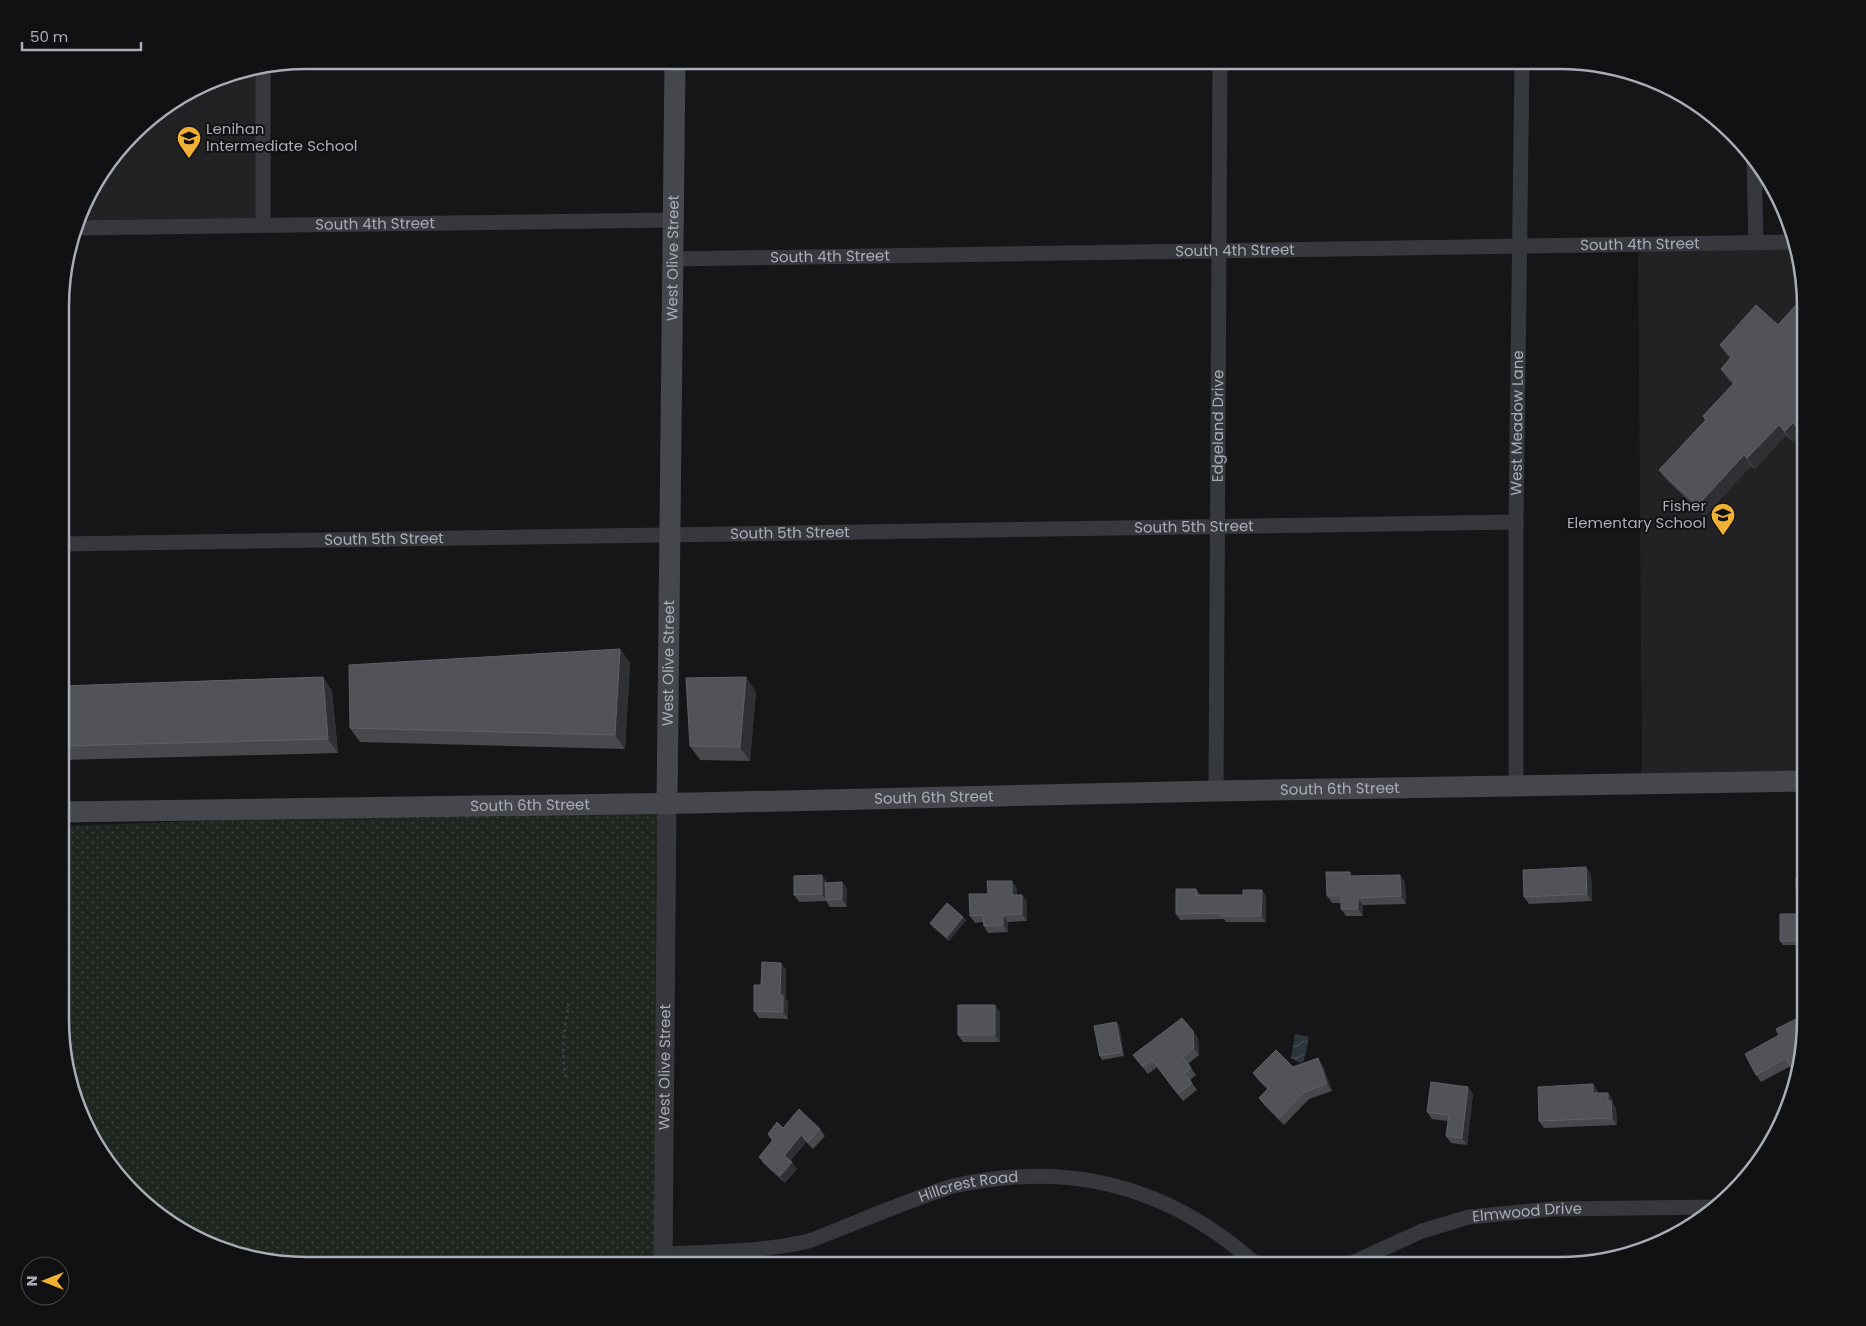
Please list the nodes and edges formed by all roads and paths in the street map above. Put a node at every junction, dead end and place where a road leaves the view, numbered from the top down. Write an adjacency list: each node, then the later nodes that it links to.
1 (675, 69): 6 (main road, West Olive Street)
2 (1220, 69): 12 (street, Edgeland Drive)
3 (1522, 69): 11 (street, West Meadow Lane)
4 (263, 73): 7 (street)
5 (1754, 170): 9 (street)
6 (672, 220): 7 (street, South 4th Street); 13 (main road, West Olive Street)
7 (263, 225): 8 (street, South 4th Street)
8 (82, 228)
9 (1756, 242): 10 (street, South 4th Street); 11 (street, South 4th Street)
10 (1788, 242)
11 (1521, 245): 12 (street, South 4th Street); 14 (street, West Meadow Lane)
12 (1219, 249): 13 (street, South 4th Street); 15 (street, Edgeland Drive)
13 (671, 259): 16 (main road, West Olive Street)
14 (1516, 522): 15 (street, South 5th Street); 19 (street, West Meadow Lane)
15 (1216, 526): 16 (street, South 5th Street); 20 (street, Edgeland Drive)
16 (669, 534): 17 (street, South 5th Street); 21 (main road, West Olive Street)
17 (69, 544)
18 (1797, 782): 19 (main road, South 6th Street)
19 (1516, 787): 20 (main road, South 6th Street)
20 (1216, 791): 21 (main road, South 6th Street)
21 (667, 804): 22 (main road, South 6th Street); 26 (street, West Olive Street)
22 (69, 812)
23 (569, 1001): 24 (path)
24 (566, 1077)
25 (1705, 1207): 29 (street, Elmwood Drive)
26 (663, 1257)
27 (687, 1257): 28 (street, Hillcrest Road)
28 (1249, 1257)
29 (1365, 1257)

